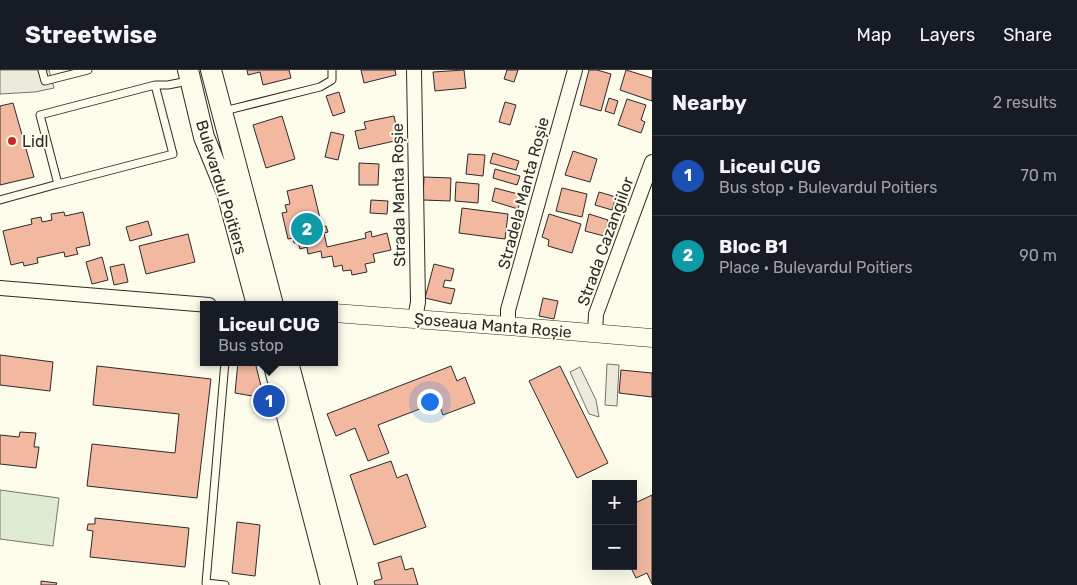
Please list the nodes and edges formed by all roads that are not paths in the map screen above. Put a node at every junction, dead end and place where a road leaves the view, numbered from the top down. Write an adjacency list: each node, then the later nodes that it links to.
1 (42, 70): 2 (lane)
2 (88, 70)
3 (210, 70): 9 (main road, Bulevardul Poitiers)
4 (332, 70): 9 (lane)
5 (414, 70): 18 (street, Strada Manta Roșie)
6 (575, 70): 19 (street, Stradela Manta Roșie)
7 (189, 75): 8 (lane); 14 (main road, Bulevardul Poitiers)
8 (155, 85): 11 (lane); 11 (lane)
9 (222, 112): 15 (main road, Bulevardul Poitiers)
10 (652, 162): 20 (street, Strada Cazangiilor)
11 (58, 184): 12 (lane)
12 (0, 200)
13 (0, 288): 16 (street)
14 (256, 301)
15 (272, 301)
16 (200, 304)
17 (338, 313): 18 (street, Șoseaua Manta Roșie)
18 (415, 319): 19 (street, Șoseaua Manta Roșie)
19 (508, 326): 20 (street, Șoseaua Manta Roșie)
20 (594, 334): 21 (street, Șoseaua Manta Roșie)
21 (652, 338)
22 (225, 366): 25 (lane)
23 (274, 366): 26 (main road)
24 (289, 366): 26 (main road)
25 (206, 584): 27 (lane)
26 (341, 584)
27 (226, 585)

